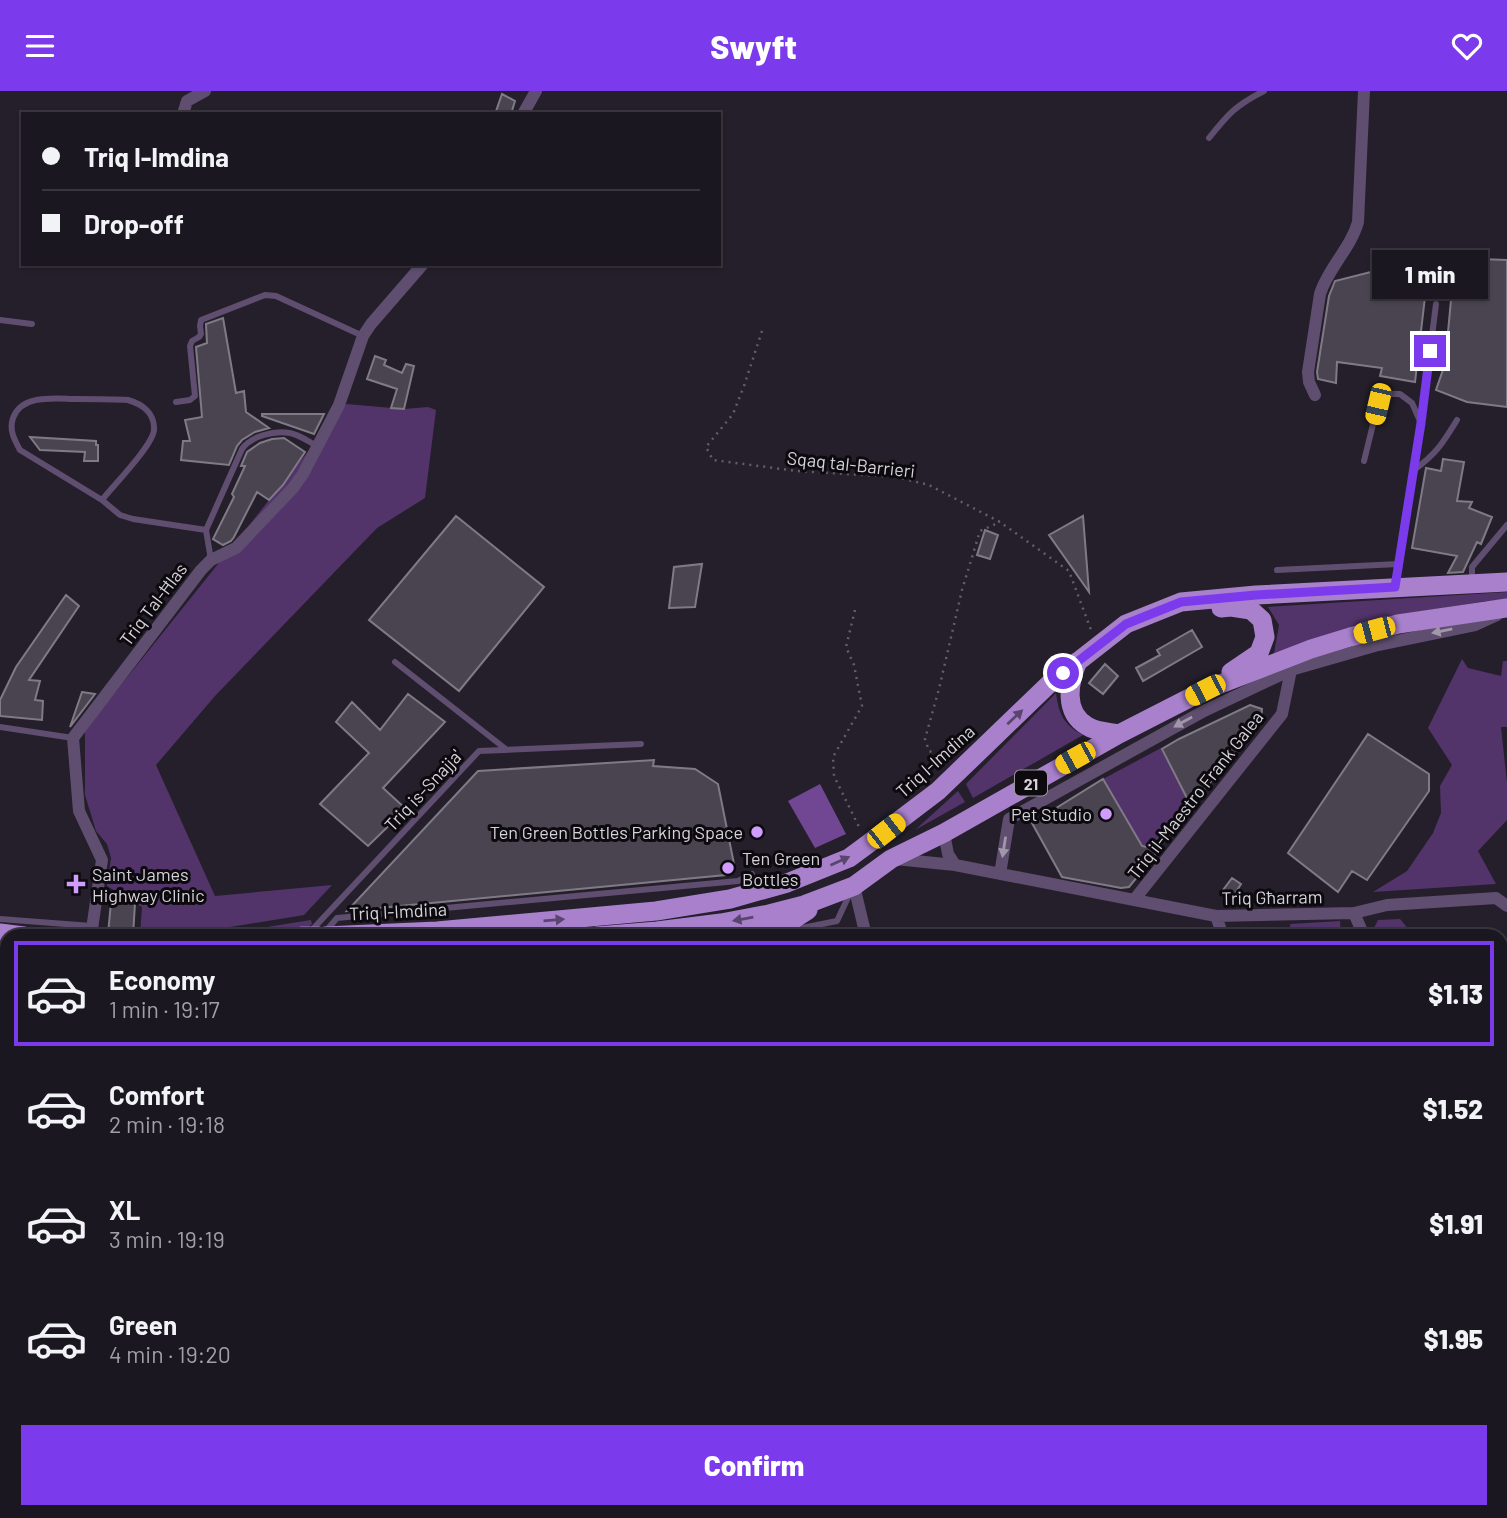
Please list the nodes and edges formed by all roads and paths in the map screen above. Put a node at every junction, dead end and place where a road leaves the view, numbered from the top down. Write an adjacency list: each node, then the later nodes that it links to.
1 (205, 91): 5 (street)
2 (536, 91): 6 (street)
3 (1264, 91): 7 (lane)
4 (1364, 91): 14 (street)
5 (183, 112)
6 (524, 112)
7 (1209, 138)
8 (421, 266): 13 (street, Triq Tal-Ħlas)
9 (1436, 304): 17 (lane)
10 (0, 320): 11 (lane)
11 (32, 324)
12 (762, 331): 22 (path, Sqaq tal-Barrieri)
13 (363, 336): 15 (lane); 18 (street, Triq Tal-Ħlas)
14 (1315, 395)
15 (176, 402)
16 (1457, 420): 20 (lane)
17 (1421, 423): 19 (lane); 20 (lane)
18 (317, 446): 24 (lane); 25 (street, Triq Tal-Ħlas)
19 (1364, 461)
20 (1414, 470): 26 (lane)
21 (102, 500): 21 (lane); 24 (lane)
22 (1000, 522): 33 (path, Sqaq tal-Barrieri); 39 (path)
23 (1507, 525): 29 (lane)
24 (206, 530): 25 (lane)
25 (211, 561): 41 (street, Triq Tal-Ħlas)
26 (1398, 564): 27 (lane); 30 (lane)
27 (1277, 570)
28 (1507, 582): 29 (highway, Triq l-Imdina)
29 (1472, 583): 30 (highway, Triq l-Imdina)
30 (1395, 587): 33 (highway, Triq l-Imdina)
31 (1507, 609): 36 (street, one-way to 36); 37 (highway, 21)
32 (855, 610): 45 (path)
33 (1097, 646): 34 (highway, Triq l-Imdina); 37 (highway)
34 (1078, 661): 39 (highway, Triq l-Imdina, one-way to 34); 40 (highway)
35 (395, 662): 43 (lane)
36 (1291, 670): 49 (street, one-way to 49); 54 (street, Triq il-Maestro Frank Galea)
37 (1205, 690): 40 (highway, 21)
38 (0, 727): 41 (lane)
39 (998, 733): 45 (highway, Triq l-Imdina)
40 (1119, 734): 44 (highway, 21)
41 (73, 738): 60 (street)
42 (641, 744): 43 (lane, Triq is-Snajja')
43 (507, 750): 61 (lane, Triq is-Snajja')
44 (944, 832): 46 (highway, 21); 47 (street)
45 (868, 844): 53 (highway, Triq l-Imdina, one-way to 45)
46 (891, 859): 47 (street, Triq Għarram); 51 (highway, 21)
47 (955, 865): 49 (street, Triq Għarram)
48 (752, 874): 50 (lane)
49 (1000, 874): 54 (street, Triq Għarram)
50 (708, 883): 53 (lane); 62 (lane)
51 (854, 886): 52 (highway, 21); 66 (lane); 67 (street)
52 (832, 894): 64 (highway, 21, one-way to 64); 65 (highway)
53 (730, 899): 63 (highway, Triq l-Imdina, one-way to 53)
54 (1134, 900): 57 (street, Triq Għarram)
55 (1507, 906): 56 (street, Triq Għarram)
56 (1354, 913): 57 (street, Triq Għarram); 69 (street)
57 (1216, 916): 68 (street)
58 (0, 919): 59 (lane)
59 (77, 929)
60 (92, 929)
61 (311, 929)
62 (328, 929)
63 (459, 929)
64 (673, 929)
65 (771, 929)
66 (798, 929)
67 (864, 929)
68 (1221, 929)
69 (1361, 929)

